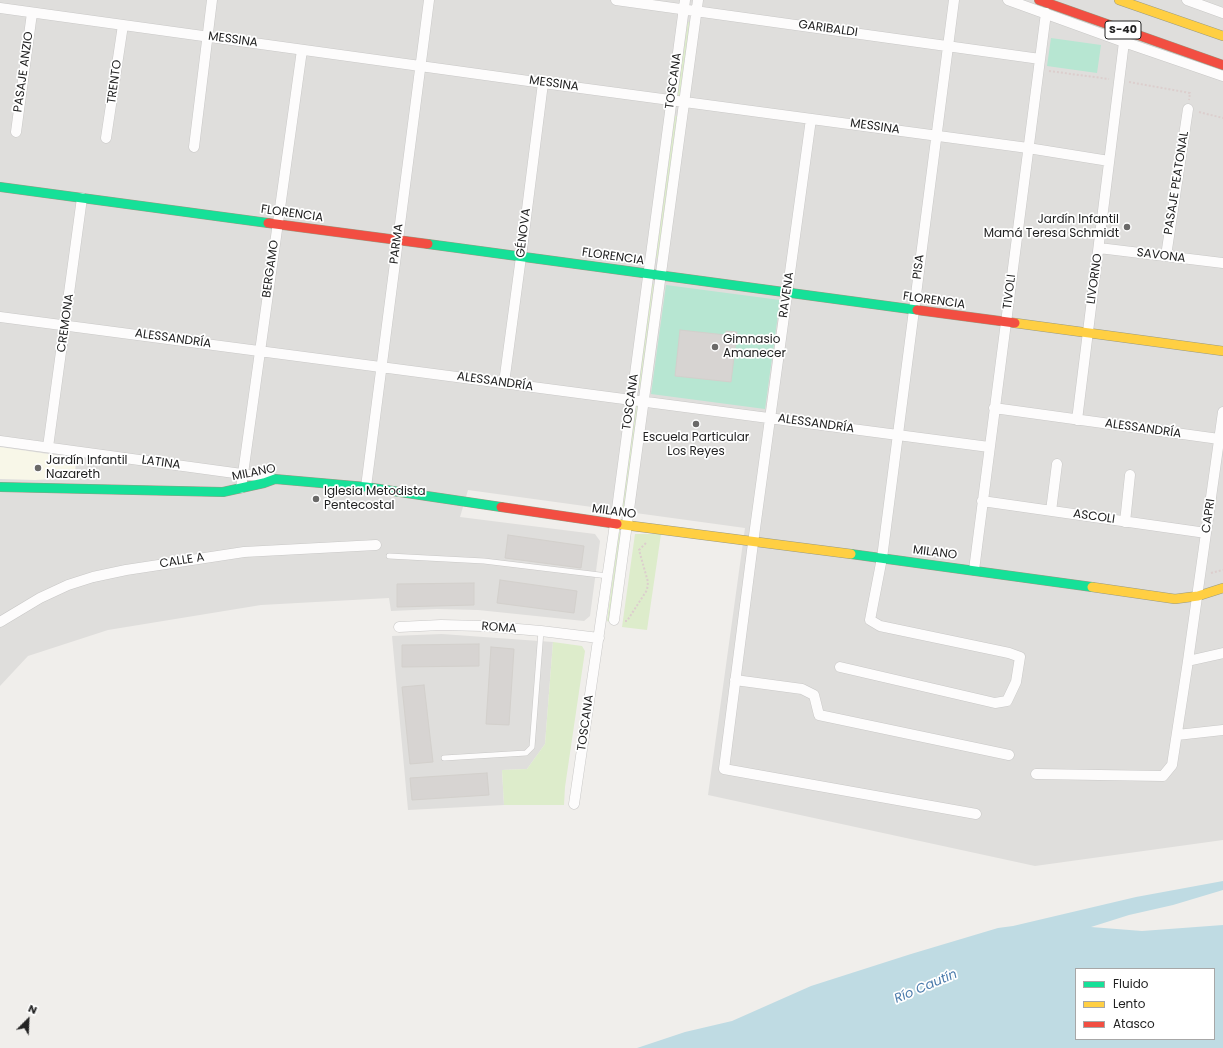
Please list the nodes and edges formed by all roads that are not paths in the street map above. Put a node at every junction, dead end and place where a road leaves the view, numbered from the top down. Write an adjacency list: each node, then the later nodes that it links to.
1 (212, 0): 19 (street)
2 (429, 0): 25 (street, PARMA)
3 (616, 0): 10 (street, GARIBALDI)
4 (698, 0): 13 (street, TOSCANA)
5 (954, 0): 21 (street, PISA)
6 (1008, 0): 15 (street)
7 (1039, 0): 12 (street, S-40)
8 (1119, 0): 18 (street, S-40)
9 (1188, 0): 16 (street)
10 (685, 5): 13 (street, GARIBALDI); 28 (street, TOSCANA)
11 (0, 8): 14 (street, MESSINA)
12 (1063, 9): 20 (street); 24 (street, S-40)
13 (696, 11): 21 (street, GARIBALDI); 29 (street, TOSCANA)
14 (32, 13): 17 (street, MESSINA); 32 (street, PASAJE ANZIO)
15 (1046, 13): 20 (street); 23 (street, TIVOLI)
16 (1223, 13)
17 (123, 25): 19 (street, MESSINA); 34 (street, TRENTO)
18 (1223, 36)
19 (208, 37): 22 (street, MESSINA); 35 (street)
20 (1124, 42): 26 (street); 37 (street, LIVORNO)
21 (948, 46): 23 (street, GARIBALDI); 33 (street, PISA)
22 (302, 50): 25 (street, MESSINA); 40 (street, BERGAMO)
23 (1039, 64): 36 (street, TIVOLI)
24 (1223, 65)
25 (420, 66): 27 (street, MESSINA); 41 (street, PARMA)
26 (1223, 76)
27 (543, 83): 28 (street, MESSINA); 44 (street, GÉNOVA)
28 (672, 100): 29 (street, MESSINA); 46 (street, TOSCANA)
29 (684, 102): 31 (street, MESSINA); 47 (street, TOSCANA)
30 (1188, 109): 43 (street, PASAJE PEATONAL)
31 (811, 119): 33 (street, MESSINA); 48 (street, RAVENA)
32 (16, 132)
33 (936, 136): 36 (street, MESSINA); 49 (street, PISA)
34 (106, 138)
35 (194, 147)
36 (1028, 148): 37 (street, MESSINA); 51 (street, TIVOLI)
37 (1109, 161): 42 (street, LIVORNO)
38 (0, 187): 39 (street, FLORENCIA)
39 (82, 198): 40 (street, FLORENCIA); 52 (street, CREMONA)
40 (278, 224): 41 (street, FLORENCIA); 54 (street, BERGAMO)
41 (398, 240): 44 (street, FLORENCIA); 56 (street, PARMA)
42 (1099, 248): 43 (street, SAVONA); 53 (street, LIVORNO)
43 (1166, 256): 45 (street, SAVONA)
44 (522, 257): 46 (street, FLORENCIA); 57 (street, GÉNOVA)
45 (1223, 263)
46 (648, 274): 47 (street, FLORENCIA); 58 (street, TOSCANA)
47 (661, 276): 48 (street, FLORENCIA); 59 (street, TOSCANA)
48 (788, 293): 49 (street, FLORENCIA); 62 (street, RAVENA)
49 (914, 310): 51 (street, FLORENCIA); 64 (street, PISA)
50 (0, 316): 52 (street, ALESSANDRÍA)
51 (1006, 322): 53 (street, FLORENCIA); 60 (street, TIVOLI)
52 (65, 325): 54 (street, ALESSANDRÍA); 67 (street, CREMONA)
53 (1088, 333): 55 (street, FLORENCIA); 63 (street, LIVORNO)
54 (260, 351): 56 (street, ALESSANDRÍA); 70 (street, BERGAMO)
55 (1223, 351)
56 (381, 367): 57 (street, ALESSANDRÍA); 75 (street, PARMA)
57 (504, 383): 58 (street, ALESSANDRÍA)
58 (632, 400): 59 (street, ALESSANDRÍA); 79 (street, TOSCANA)
59 (644, 402): 62 (street, ALESSANDRÍA); 80 (street, TOSCANA)
60 (994, 408): 63 (street, ALESSANDRÍA); 68 (street, TIVOLI)
61 (1223, 412): 65 (street, CAPRI)
62 (770, 418): 64 (street, ALESSANDRÍA); 82 (street, RAVENA)
63 (1077, 420): 65 (street, ALESSANDRÍA)
64 (898, 435): 68 (street, ALESSANDRÍA); 85 (street, PISA)
65 (1219, 439): 81 (street, CAPRI)
66 (0, 441): 67 (street, LATINA)
67 (48, 447): 70 (street, LATINA)
68 (989, 447): 76 (street, TIVOLI)
69 (1057, 464): 77 (street)
70 (243, 475): 72 (street, LATINA); 74 (street, BERGAMO)
71 (1130, 475): 78 (street)
72 (275, 479): 74 (street, MILANO); 75 (street, MILANO)
73 (0, 487): 74 (street, MILANO)
74 (241, 488)
75 (366, 488): 79 (street, MILANO)
76 (982, 501): 77 (street, ASCOLI); 86 (street, TIVOLI)
77 (1051, 511): 78 (street, ASCOLI)
78 (1125, 522): 81 (street, ASCOLI)
79 (615, 524): 80 (street, MILANO); 87 (street, TOSCANA)
80 (627, 526): 82 (street, MILANO); 90 (street, TOSCANA)
81 (1206, 533): 89 (street, CAPRI)
82 (753, 543): 85 (street, MILANO); 98 (street, RAVENA)
83 (376, 545): 91 (street, CALLE A)
84 (388, 556): 87 (lane)
85 (882, 558): 86 (street, MILANO); 97 (street, PISA)
86 (974, 570): 89 (street, MILANO)
87 (608, 576): 94 (street, TOSCANA)
88 (1223, 588): 89 (street, MILANO)
89 (1198, 596): 96 (street, CAPRI)
90 (618, 620)
91 (0, 622)
92 (399, 627): 93 (street, ROMA)
93 (541, 631): 94 (street, ROMA); 102 (lane)
94 (599, 638): 104 (street, TOSCANA)
95 (1223, 653): 96 (street)
96 (1188, 661): 100 (street, CAPRI)
97 (840, 668)
98 (735, 680): 101 (street); 105 (street, RAVENA)
99 (1223, 730): 100 (street)
100 (1177, 735): 103 (street, CAPRI)
101 (1009, 755)
102 (444, 758)
103 (1036, 774)
104 (574, 804)
105 (976, 814)

